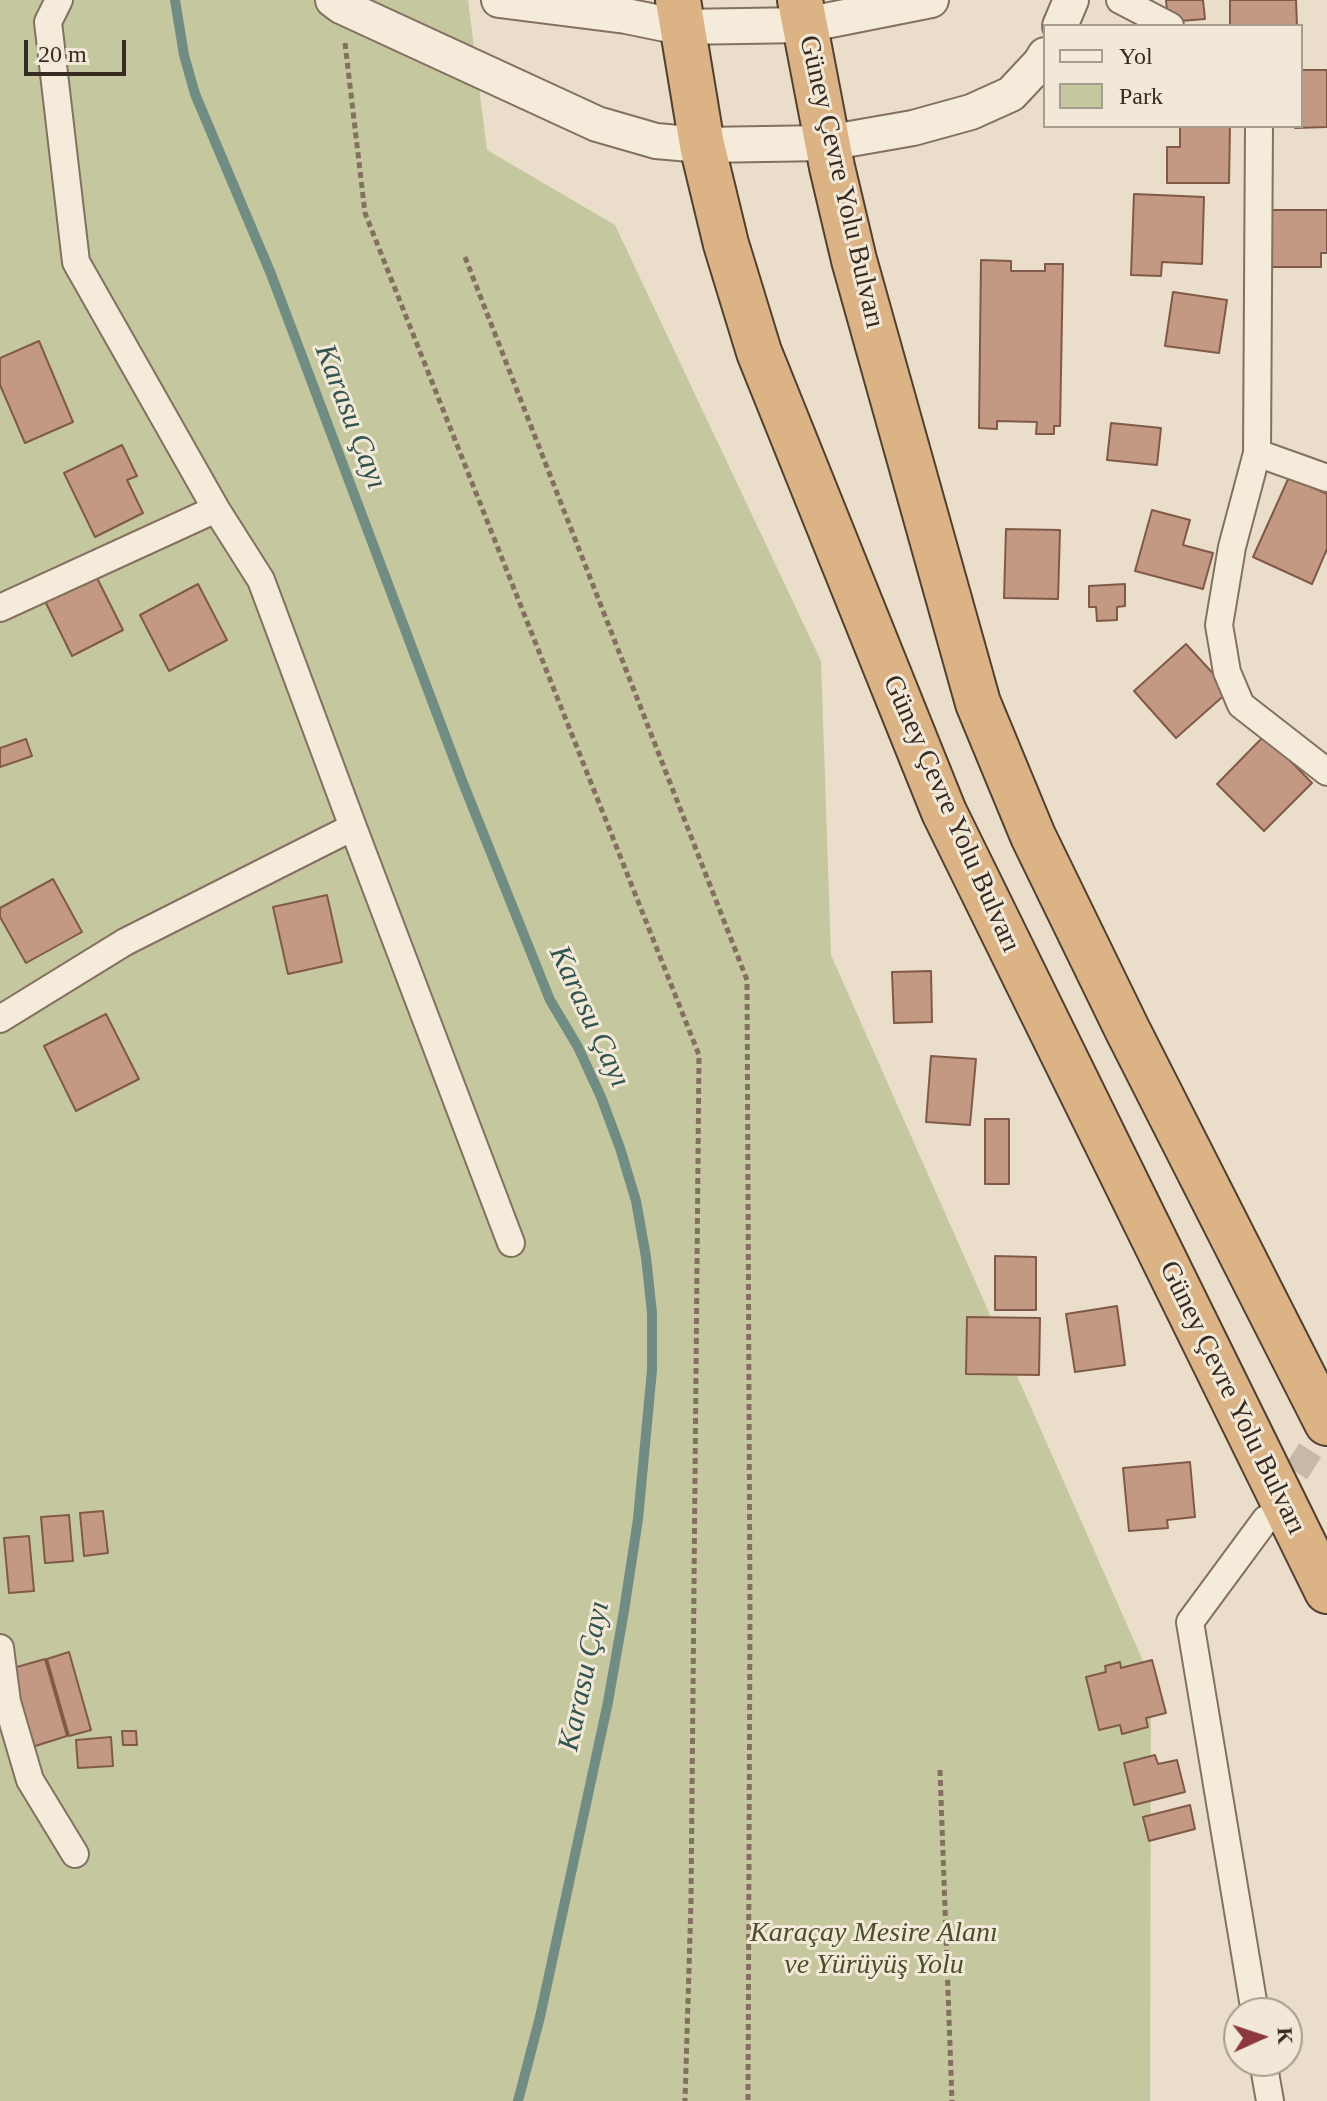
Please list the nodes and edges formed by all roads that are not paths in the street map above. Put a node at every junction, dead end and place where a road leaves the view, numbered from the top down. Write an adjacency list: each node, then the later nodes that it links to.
1 (59, 0): 17 (street)
2 (499, 0): 7 (street)
3 (931, 0): 8 (street)
4 (1071, 0): 9 (street)
5 (1120, 0): 10 (street)
6 (337, 3): 14 (street)
7 (679, 13): 8 (street); 14 (highway, Güney Çevre Yolu Bulvarı)
8 (803, 13): 13 (highway, Güney Çevre Yolu Bulvarı)
9 (1061, 24)
10 (1166, 24)
11 (1043, 57): 13 (street)
12 (1259, 128): 15 (street)
13 (827, 143): 14 (street); 23 (highway, Güney Çevre Yolu Bulvarı)
14 (702, 145): 25 (highway, Güney Çevre Yolu Bulvarı)
15 (1257, 453): 16 (street); 19 (street)
16 (1327, 478)
17 (216, 509): 18 (street); 20 (street)
18 (0, 608)
19 (1327, 772)
20 (353, 827): 21 (street); 22 (street)
21 (0, 1019)
22 (511, 1243)
23 (1327, 1423)
24 (1266, 1519): 28 (street)
25 (1327, 1591)
26 (0, 1648): 27 (street)
27 (75, 1854)
28 (1252, 1997)
29 (1266, 2077): 30 (street)
30 (1270, 2101)

